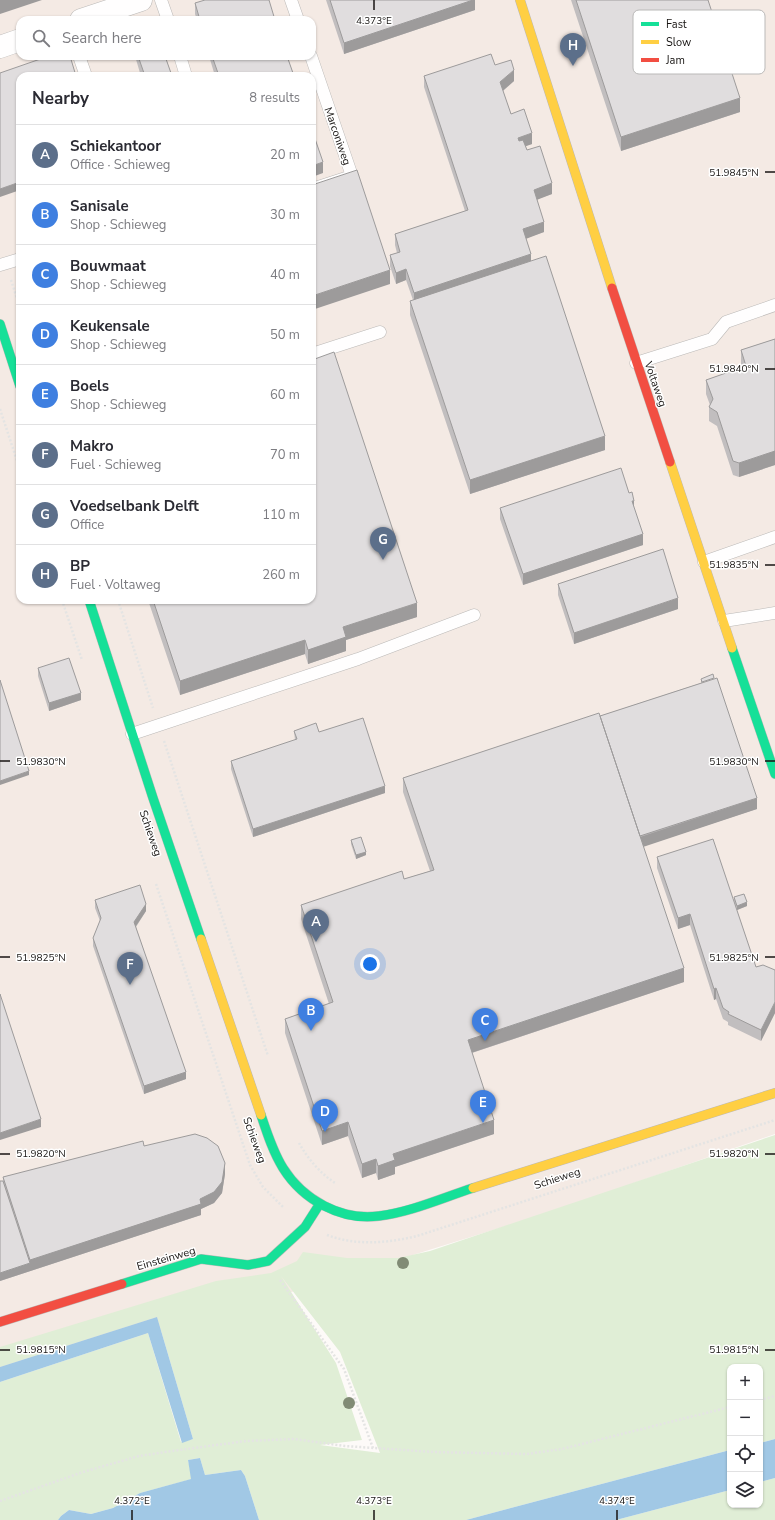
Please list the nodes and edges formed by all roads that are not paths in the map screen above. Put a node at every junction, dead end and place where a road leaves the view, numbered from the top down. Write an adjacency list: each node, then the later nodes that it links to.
1 (141, 0): 5 (street)
2 (161, 0): 6 (lane)
3 (292, 0): 7 (lane)
4 (520, 0): 22 (street, Voltaweg)
5 (93, 16)
6 (167, 16)
7 (297, 16)
8 (16, 41): 9 (street)
9 (0, 47)
10 (80, 60): 13 (lane)
11 (181, 60): 14 (lane)
12 (312, 60): 15 (lane, Marconiweg)
13 (85, 72)
14 (185, 72)
15 (316, 188)
16 (16, 259): 17 (lane)
17 (0, 265)
18 (775, 305): 22 (lane)
19 (0, 324): 23 (street)
20 (380, 332): 21 (lane)
21 (316, 353)
22 (636, 363): 25 (street, Voltaweg)
23 (16, 374)
24 (775, 537): 25 (lane)
25 (704, 562): 29 (street, Voltaweg)
26 (90, 604): 30 (street, Schieweg)
27 (775, 612): 29 (lane)
28 (474, 615): 30 (lane)
29 (724, 621): 31 (street, Voltaweg)
30 (132, 734): 33 (street, Schieweg)
31 (775, 774)
32 (775, 1093): 33 (street, Schieweg)
33 (319, 1205): 34 (street, Einsteinweg)
34 (0, 1322)

